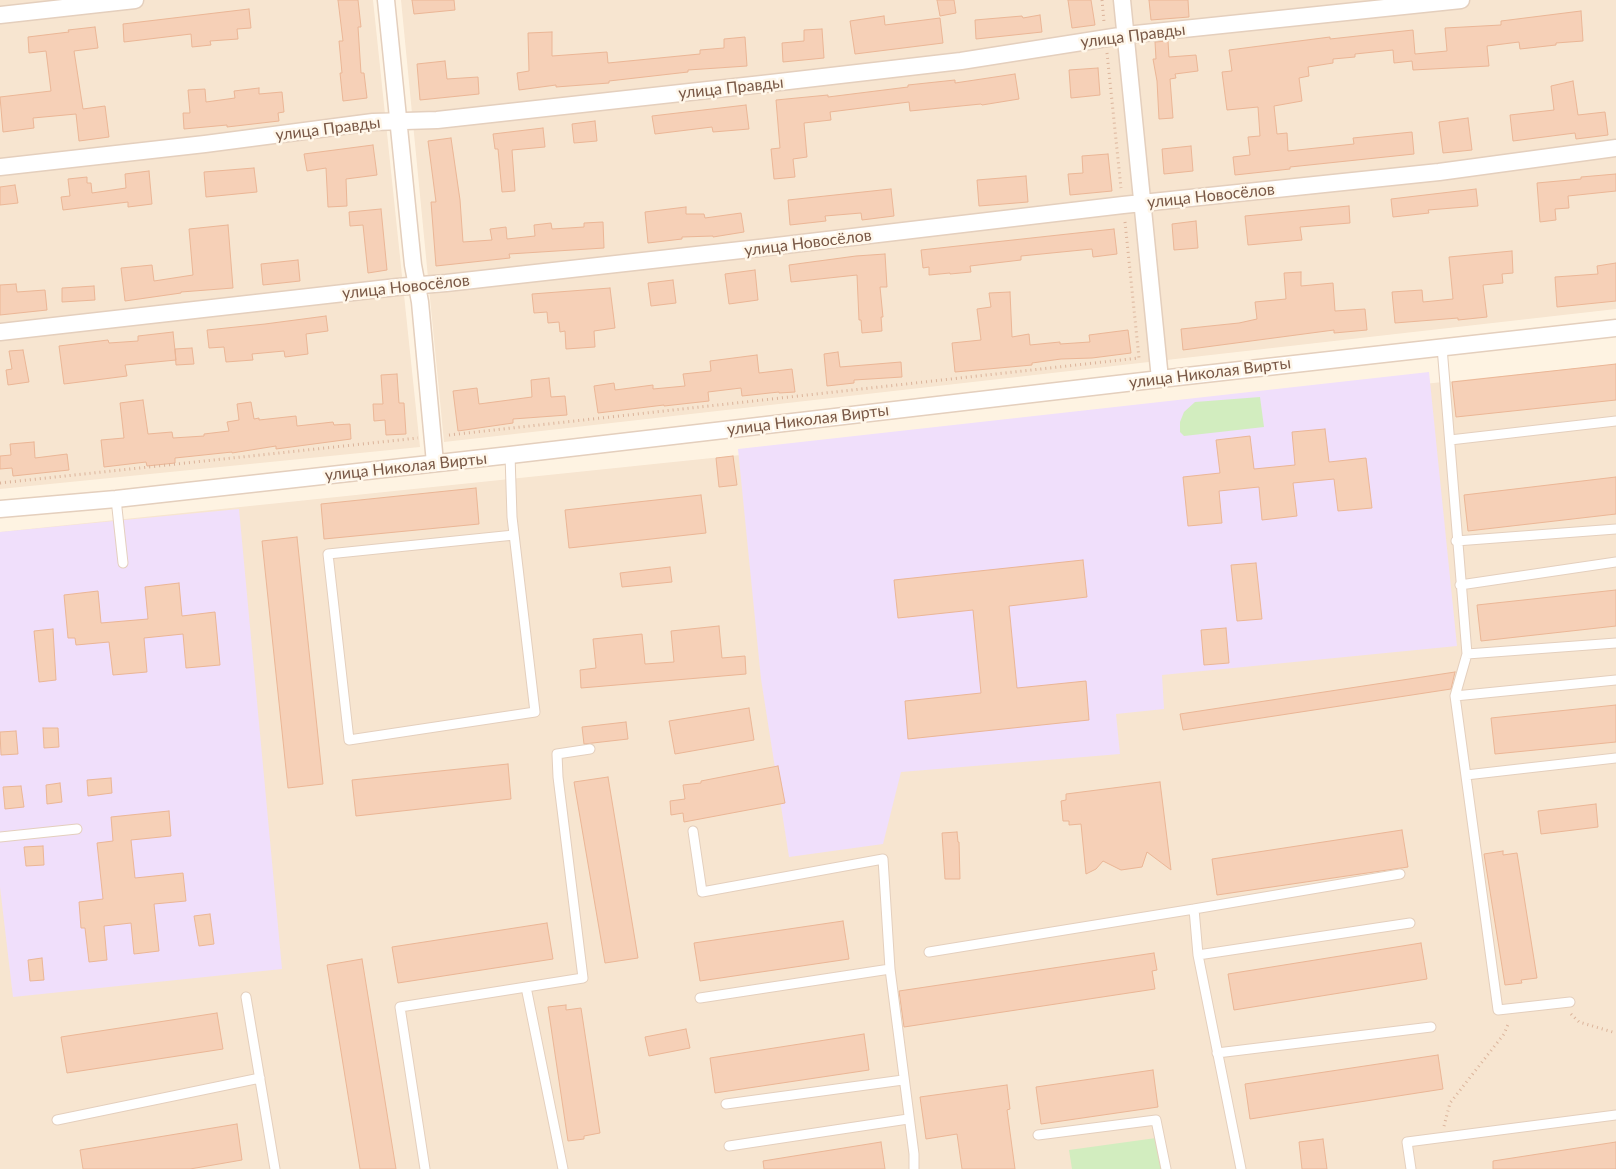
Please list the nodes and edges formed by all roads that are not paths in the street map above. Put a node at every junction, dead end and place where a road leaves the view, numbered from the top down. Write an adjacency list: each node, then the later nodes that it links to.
1 (135, 0): 5 (street)
2 (386, 0): 7 (street)
3 (1122, 0): 6 (street)
4 (1461, 0): 6 (street, улица Правды)
5 (0, 15)
6 (1126, 36): 7 (street, улица Правды); 10 (street)
7 (398, 121): 9 (street, улица Правды); 11 (street)
8 (1616, 148): 10 (street, улица Новосёлов)
9 (0, 167)
10 (1142, 203): 11 (street, улица Новосёлов); 15 (street)
11 (417, 285): 13 (street, улица Новосёлов); 19 (street)
12 (1616, 328): 14 (street, улица Николая Вирты)
13 (0, 332)
14 (1442, 347): 15 (street, улица Николая Вирты); 17 (lane)
15 (1160, 379): 18 (street, улица Николая Вирты)
16 (1616, 421): 17 (lane)
17 (1450, 440): 24 (lane)
18 (510, 455): 19 (street, улица Николая Вирты); 23 (lane)
19 (435, 463): 20 (street, улица Николая Вирты)
20 (116, 499): 21 (street, улица Николая Вирты); 26 (lane)
21 (0, 509)
22 (1616, 529): 24 (lane)
23 (514, 535): 23 (lane)
24 (1456, 541): 27 (lane)
25 (1616, 562): 27 (lane)
26 (123, 563)
27 (1460, 585): 29 (lane)
28 (1616, 643): 29 (lane)
29 (1466, 654): 31 (lane)
30 (1616, 680): 31 (lane)
31 (1455, 696): 34 (lane)
32 (590, 749): 44 (lane)
33 (1616, 758): 34 (lane)
34 (1466, 775): 47 (lane)
35 (77, 829): 37 (lane)
36 (693, 831): 43 (lane)
37 (0, 837)
38 (1400, 874): 39 (lane)
39 (1194, 909): 41 (lane); 42 (lane)
40 (1410, 923): 42 (lane)
41 (929, 952)
42 (1198, 955): 49 (lane)
43 (890, 969): 46 (lane); 51 (lane)
44 (526, 987): 59 (lane); 60 (lane)
45 (246, 996): 50 (lane)
46 (700, 998)
47 (1570, 1002)
48 (1431, 1026): 49 (lane)
49 (1218, 1053): 63 (lane)
50 (260, 1078): 55 (lane); 58 (lane)
51 (903, 1080): 52 (lane); 54 (lane)
52 (726, 1104)
53 (1616, 1115): 64 (lane)
54 (908, 1119): 57 (lane); 61 (lane)
55 (57, 1120)
56 (1038, 1135): 62 (lane)
57 (729, 1146)
58 (275, 1169)
59 (424, 1169)
60 (563, 1169)
61 (914, 1169)
62 (1166, 1169)
63 (1241, 1169)
64 (1411, 1169)

